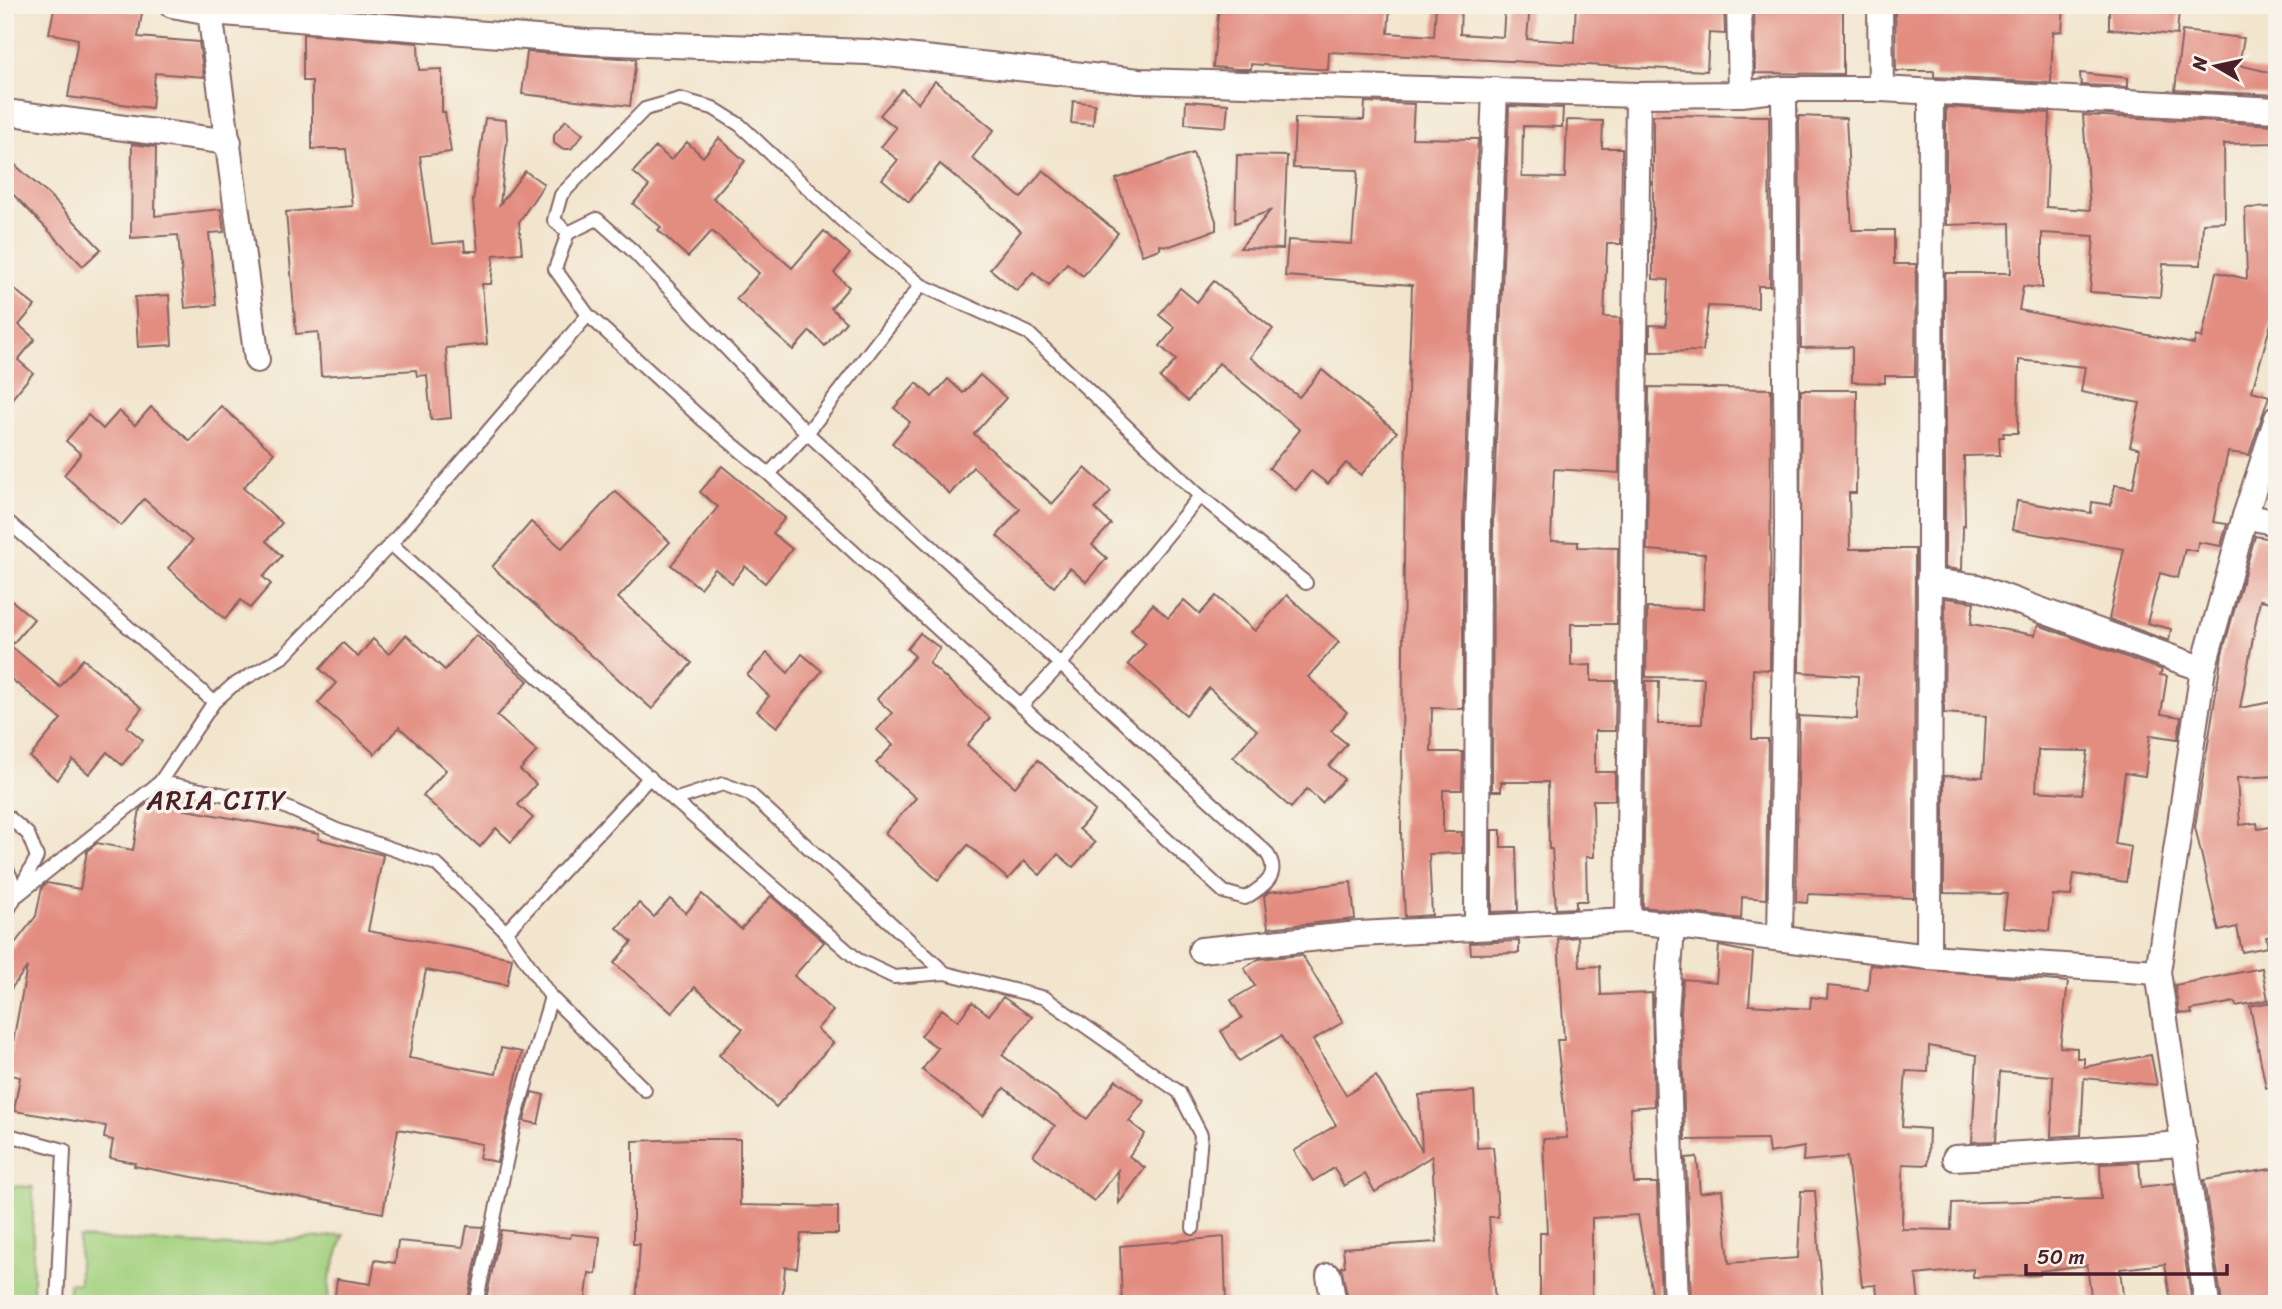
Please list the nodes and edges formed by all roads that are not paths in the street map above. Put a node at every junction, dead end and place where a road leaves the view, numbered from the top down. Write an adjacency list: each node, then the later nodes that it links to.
1 (172, 5): 4 (street)
2 (1739, 5): 9 (street)
3 (1880, 5): 6 (street)
4 (209, 8): 7 (street); 13 (street)
5 (1784, 89): 6 (street); 9 (street); 43 (street)
6 (1881, 89): 8 (street)
7 (1495, 90): 10 (street); 40 (street)
8 (1931, 92): 11 (street); 26 (street)
9 (1741, 94): 10 (street)
10 (1638, 95): 39 (street)
11 (2277, 110)
12 (5, 112): 13 (street)
13 (229, 142): 17 (street)
14 (569, 233): 15 (lane); 16 (lane); 19 (lane)
15 (921, 285): 19 (lane); 21 (lane)
16 (588, 315): 20 (lane); 25 (lane)
17 (257, 360)
18 (2277, 418): 22 (street)
19 (807, 433): 20 (lane); 28 (lane)
20 (769, 474): 31 (lane)
21 (1200, 496): 27 (lane); 28 (lane)
22 (2245, 516): 24 (street); 29 (street)
23 (5, 519): 30 (lane)
24 (2277, 523)
25 (391, 544): 30 (lane); 32 (lane)
26 (1929, 581): 29 (street); 45 (street)
27 (1306, 583)
28 (1060, 664): 31 (lane); 31 (lane)
29 (2203, 669): 46 (street)
30 (214, 702): 33 (lane)
31 (1021, 706)
32 (650, 777): 34 (lane); 42 (lane)
33 (160, 782): 37 (lane); 42 (lane)
34 (674, 800): 47 (lane); 47 (lane)
35 (5, 814): 37 (lane)
36 (5, 865): 37 (lane)
37 (19, 894): 38 (lane)
38 (5, 916)
39 (1628, 920): 40 (street); 41 (street)
40 (1477, 927): 44 (street)
41 (1672, 927): 43 (street); 58 (street)
42 (506, 932): 48 (lane)
43 (1780, 938): 45 (street)
44 (1201, 950)
45 (1929, 957): 46 (street)
46 (2158, 972): 51 (street)
47 (945, 973): 53 (lane)
48 (551, 997): 49 (lane); 56 (lane)
49 (645, 1090)
50 (5, 1134): 55 (lane)
51 (2184, 1144): 52 (street); 59 (street)
52 (1955, 1158)
53 (1193, 1228)
54 (1329, 1276): 57 (street)
55 (57, 1304)
56 (476, 1304)
57 (1334, 1304)
58 (1676, 1304)
59 (2207, 1304)

